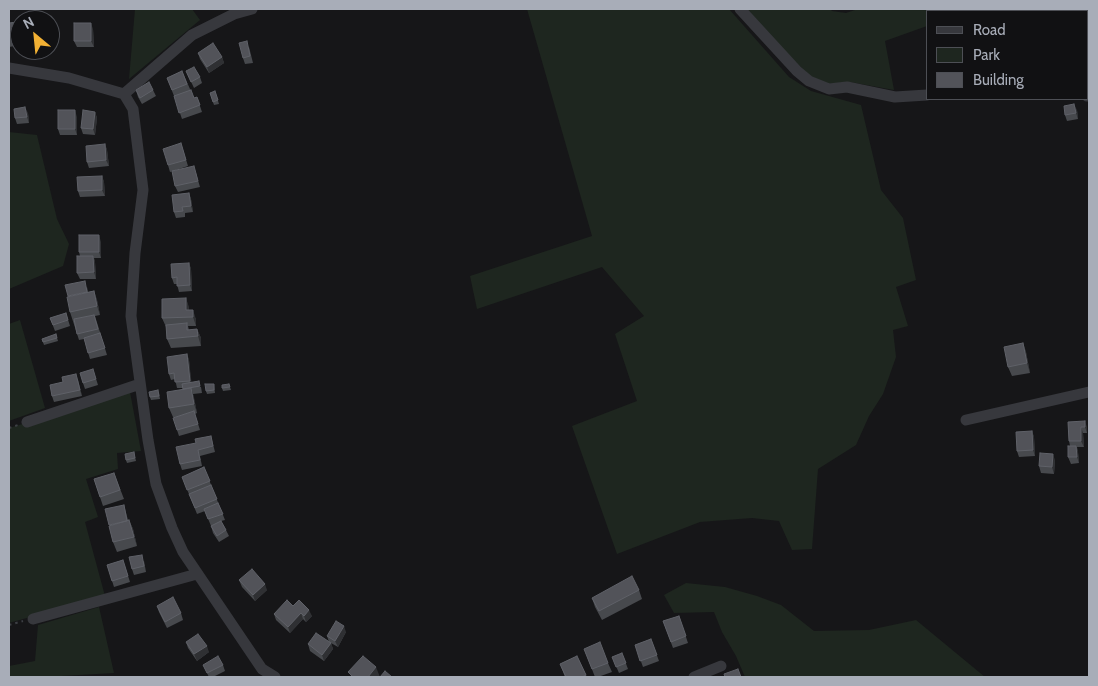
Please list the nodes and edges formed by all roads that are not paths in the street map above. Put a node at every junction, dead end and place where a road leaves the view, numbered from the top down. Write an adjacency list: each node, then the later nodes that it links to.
1 (252, 9): 4 (street)
2 (740, 9): 5 (street)
3 (9, 68): 4 (street)
4 (124, 94): 6 (street)
5 (926, 94)
6 (140, 384): 9 (street); 10 (street)
7 (1089, 392): 8 (street)
8 (966, 420)
9 (27, 422)
10 (197, 574): 11 (street); 13 (street)
11 (33, 619)
12 (721, 666): 14 (street)
13 (274, 677)
14 (694, 677)

